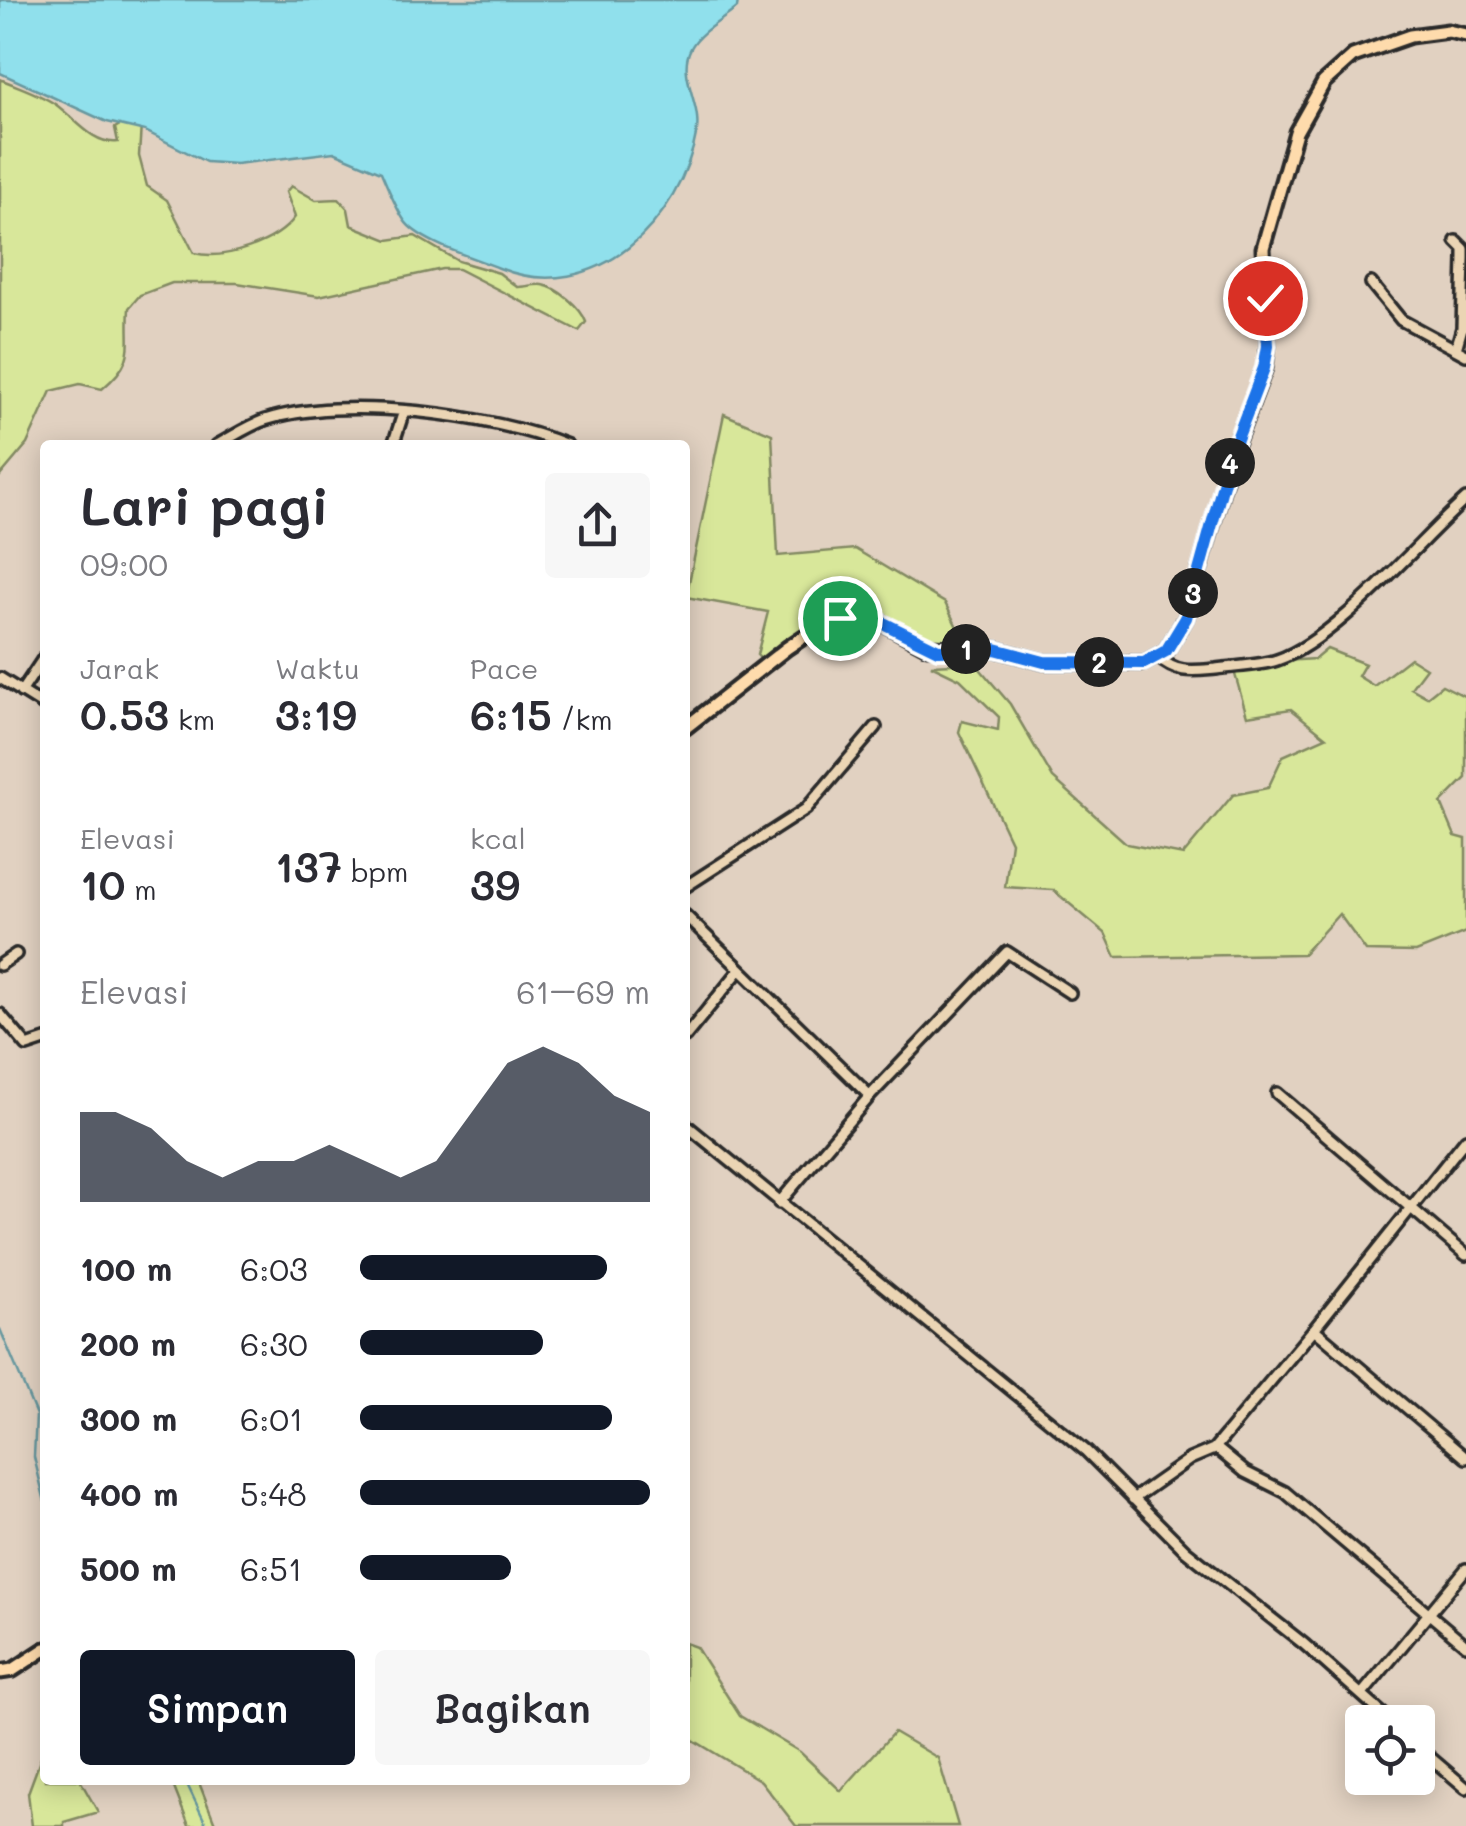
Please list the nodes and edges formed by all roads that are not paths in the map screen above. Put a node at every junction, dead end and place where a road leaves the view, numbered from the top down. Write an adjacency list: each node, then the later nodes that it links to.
1 (1466, 34): 11 (main road)
2 (1456, 240): 4 (street)
3 (1371, 283): 4 (street)
4 (1456, 349): 5 (street)
5 (1466, 355)
6 (404, 411): 7 (street); 8 (street); 9 (street)
7 (227, 440)
8 (395, 440)
9 (553, 440)
10 (1466, 499): 11 (street)
11 (1158, 658): 16 (main road)
12 (40, 664): 14 (street)
13 (0, 678): 14 (street)
14 (21, 692): 15 (street)
15 (40, 703)
16 (690, 724)
17 (876, 728): 18 (street)
18 (690, 884)
19 (690, 920): 22 (street)
20 (16, 954): 21 (street)
21 (0, 965)
22 (738, 972): 25 (street); 28 (street)
23 (1070, 993): 28 (street)
24 (0, 1014): 26 (street)
25 (690, 1031)
26 (40, 1042)
27 (1277, 1093): 32 (street)
28 (870, 1096): 31 (street)
29 (690, 1128): 31 (street)
30 (1466, 1139): 32 (street)
31 (780, 1203): 37 (street)
32 (1413, 1207): 33 (street); 34 (street)
33 (1466, 1255)
34 (1314, 1329): 35 (street); 36 (street)
35 (1212, 1451): 37 (street); 39 (street)
36 (1466, 1458)
37 (1133, 1499): 43 (street)
38 (1466, 1569): 39 (street)
39 (1429, 1615): 40 (street); 43 (street)
40 (1466, 1646)
41 (40, 1652): 42 (main road)
42 (0, 1672)
43 (1363, 1693): 44 (street)
44 (1375, 1705)
45 (1435, 1762): 46 (street)
46 (1466, 1788)

